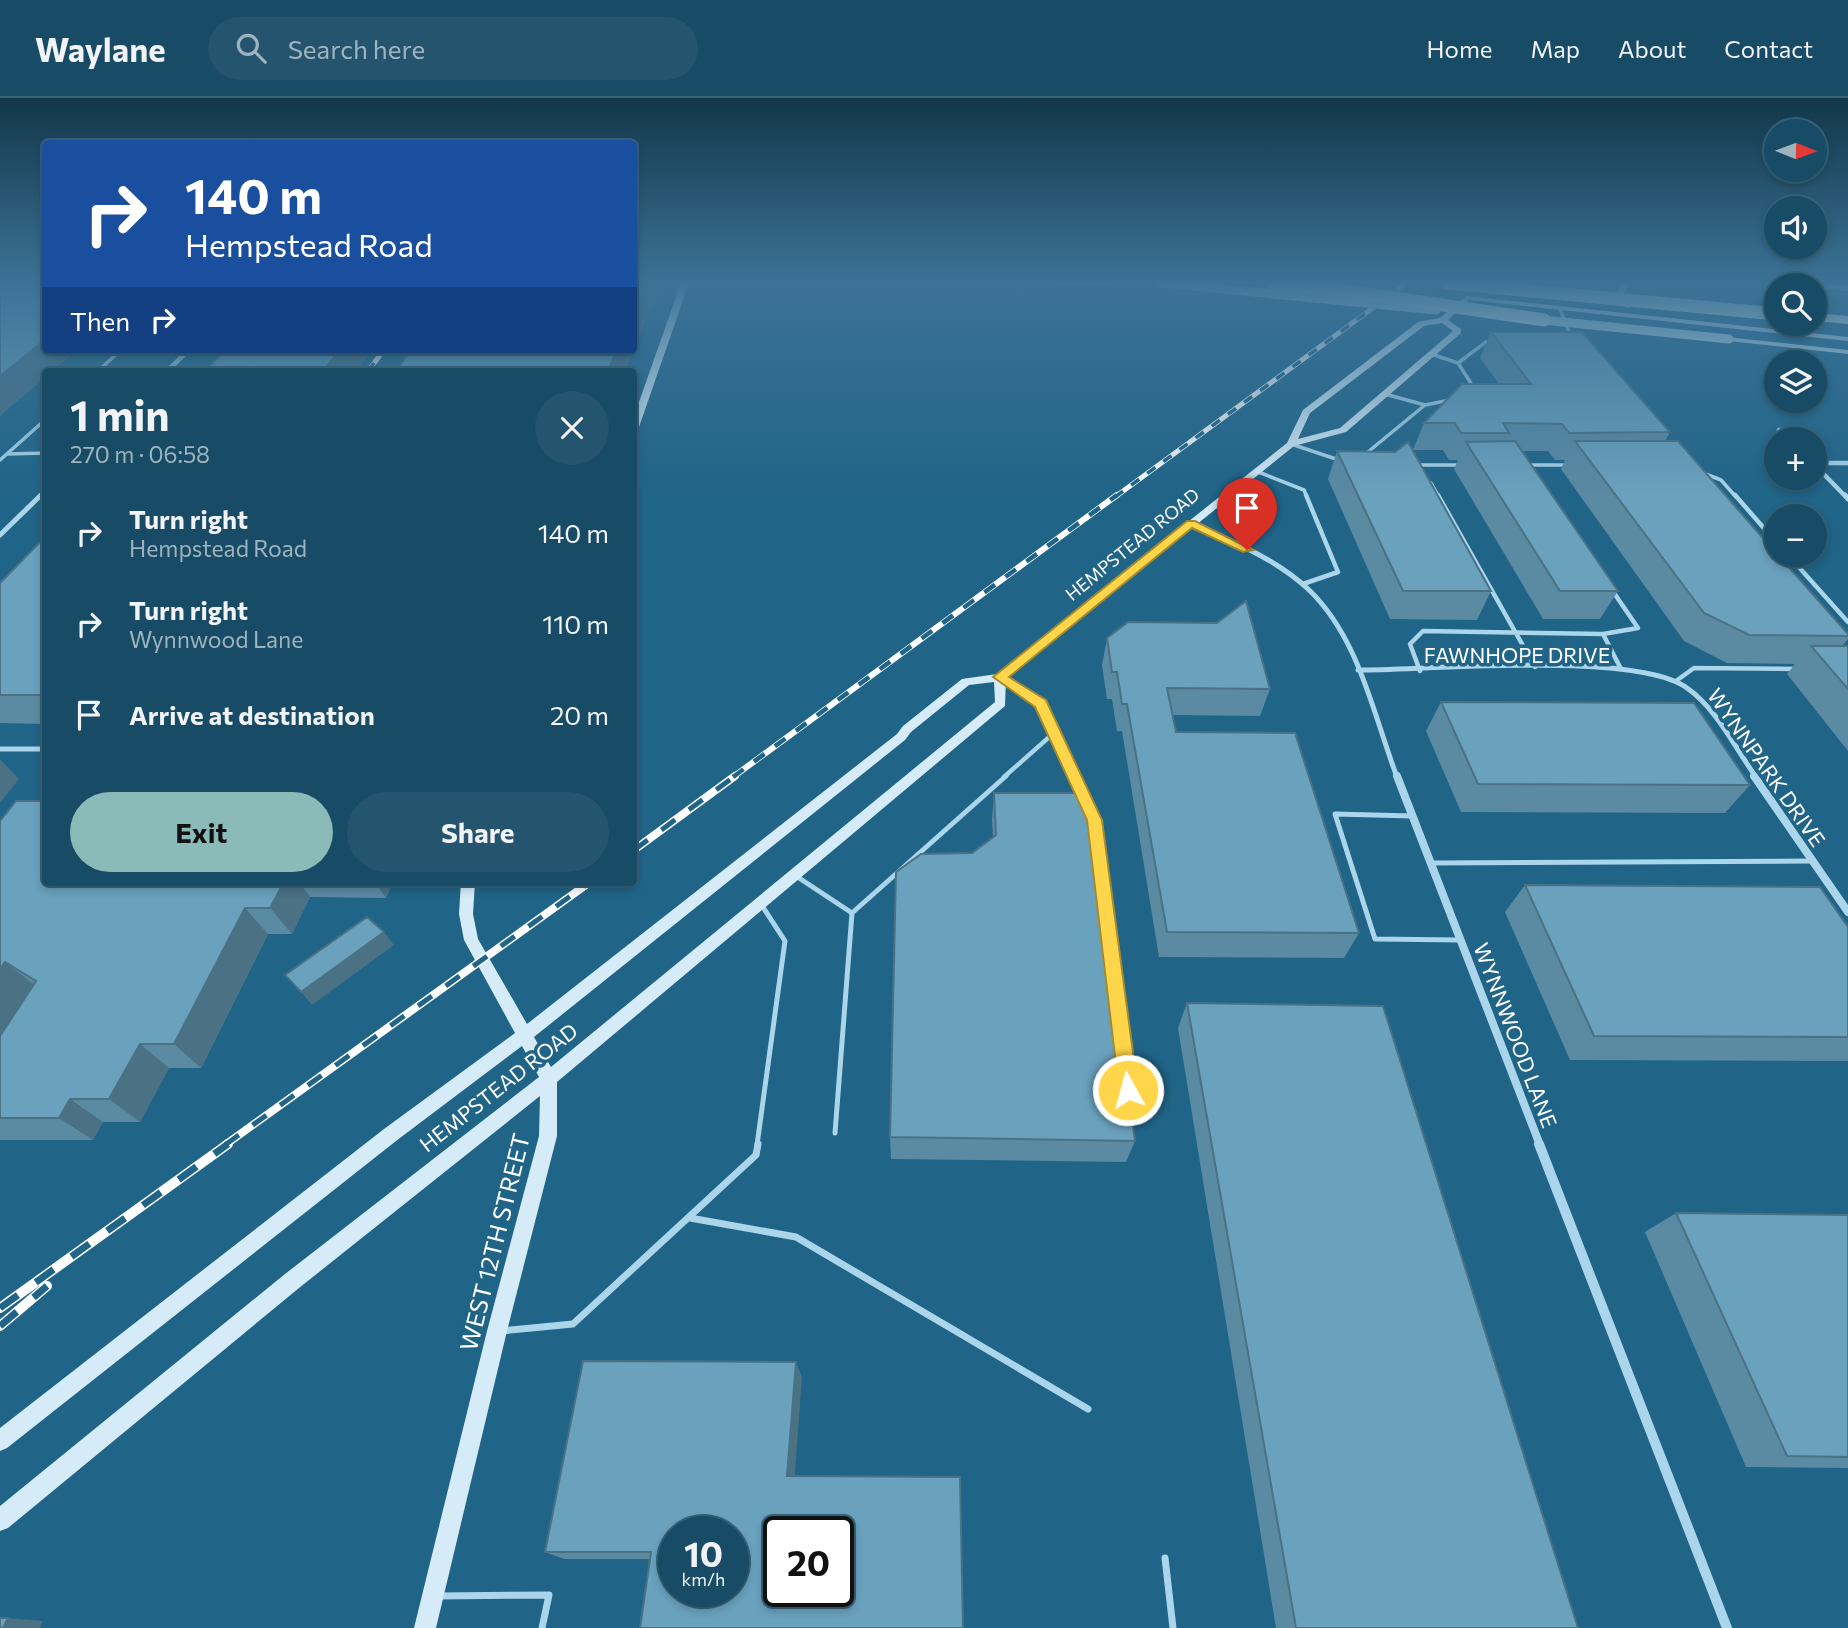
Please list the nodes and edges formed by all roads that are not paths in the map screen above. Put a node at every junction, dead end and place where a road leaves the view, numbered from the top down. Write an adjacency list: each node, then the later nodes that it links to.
1 (116, 354): 9 (lane)
2 (184, 354): 10 (street)
3 (660, 354): 15 (main road)
4 (1381, 354): 17 (main road, HEMPSTEAD ROAD)
5 (1431, 354): 11 (main road, HEMPSTEAD ROAD)
6 (1432, 354): 8 (lane)
7 (1469, 354): 8 (lane)
8 (1458, 363): 12 (lane)
9 (101, 368)
10 (170, 368)
11 (1385, 394): 14 (lane); 17 (main road, HEMPSTEAD ROAD)
12 (1479, 395)
13 (1452, 400): 14 (lane)
14 (1425, 405): 20 (lane)
15 (637, 419)
16 (42, 423): 19 (lane)
17 (1291, 444): 22 (lane); 31 (main road, HEMPSTEAD ROAD)
18 (42, 453): 19 (lane)
19 (7, 454): 21 (lane)
20 (1363, 456)
21 (0, 460)
22 (1344, 462)
23 (1848, 463): 24 (street)
24 (1827, 464)
25 (1407, 465): 26 (lane)
26 (1420, 465): 27 (lane); 44 (lane)
27 (1461, 465)
28 (1514, 465): 29 (lane)
29 (1528, 465): 30 (lane); 33 (lane)
30 (1582, 465)
31 (1255, 471): 37 (main road, HEMPSTEAD ROAD); 41 (lane)
32 (1699, 472): 38 (lane)
33 (1535, 476)
34 (1827, 477): 36 (street)
35 (42, 495): 39 (street)
36 (1848, 499)
37 (1191, 523): 41 (street, WYNNWOOD LANE); 51 (main road, HEMPSTEAD ROAD)
38 (1764, 528)
39 (0, 535)
40 (1799, 567): 43 (lane)
41 (1303, 584): 49 (street, WYNNWOOD LANE)
42 (1609, 585): 45 (lane)
43 (1848, 622)
44 (1515, 632): 45 (lane); 46 (lane); 50 (lane)
45 (1604, 635): 47 (lane)
46 (1535, 667): 47 (street, FAWNHOPE DRIVE); 50 (street, FAWNHOPE DRIVE)
47 (1621, 669): 52 (street, FAWNHOPE DRIVE)
48 (1810, 669): 52 (lane)
49 (1358, 670): 50 (street, FAWNHOPE DRIVE); 56 (street, WYNNWOOD LANE)
50 (1420, 671)
51 (1000, 677): 53 (lane); 59 (main road, HEMPSTEAD ROAD); 65 (main road, HEMPSTEAD ROAD)
52 (1676, 681): 57 (street, WYNNPARK DRIVE)
53 (1056, 731): 63 (lane); 67 (lane)
54 (0, 749): 55 (street)
55 (42, 749)
56 (1412, 816): 58 (street, WYNNWOOD LANE); 64 (lane)
57 (1812, 861): 58 (lane); 62 (street, WYNNPARK DRIVE)
58 (1430, 863): 64 (street, WYNNWOOD LANE)
59 (795, 876): 61 (main road, HEMPSTEAD ROAD); 63 (lane)
60 (468, 886): 65 (main road, WEST 12TH STREET)
61 (761, 904): 66 (main road, HEMPSTEAD ROAD); 69 (lane)
62 (1848, 912)
63 (852, 913): 68 (lane)
64 (1460, 940): 79 (street, WYNNWOOD LANE)
65 (526, 1034): 66 (main road, WEST 12TH STREET); 72 (main road, HEMPSTEAD ROAD)
66 (549, 1079): 70 (main road, WEST 12TH STREET); 73 (main road, HEMPSTEAD ROAD)
67 (1128, 1090)
68 (835, 1133)
69 (690, 1218): 70 (lane); 71 (lane)
70 (497, 1331): 75 (main road, WEST 12TH STREET)
71 (1088, 1409)
72 (0, 1441)
73 (0, 1520)
74 (1165, 1558): 78 (lane)
75 (433, 1596): 76 (main road, WEST 12TH STREET); 77 (lane)
76 (425, 1628)
77 (542, 1628)
78 (1173, 1628)
79 (1727, 1628)

